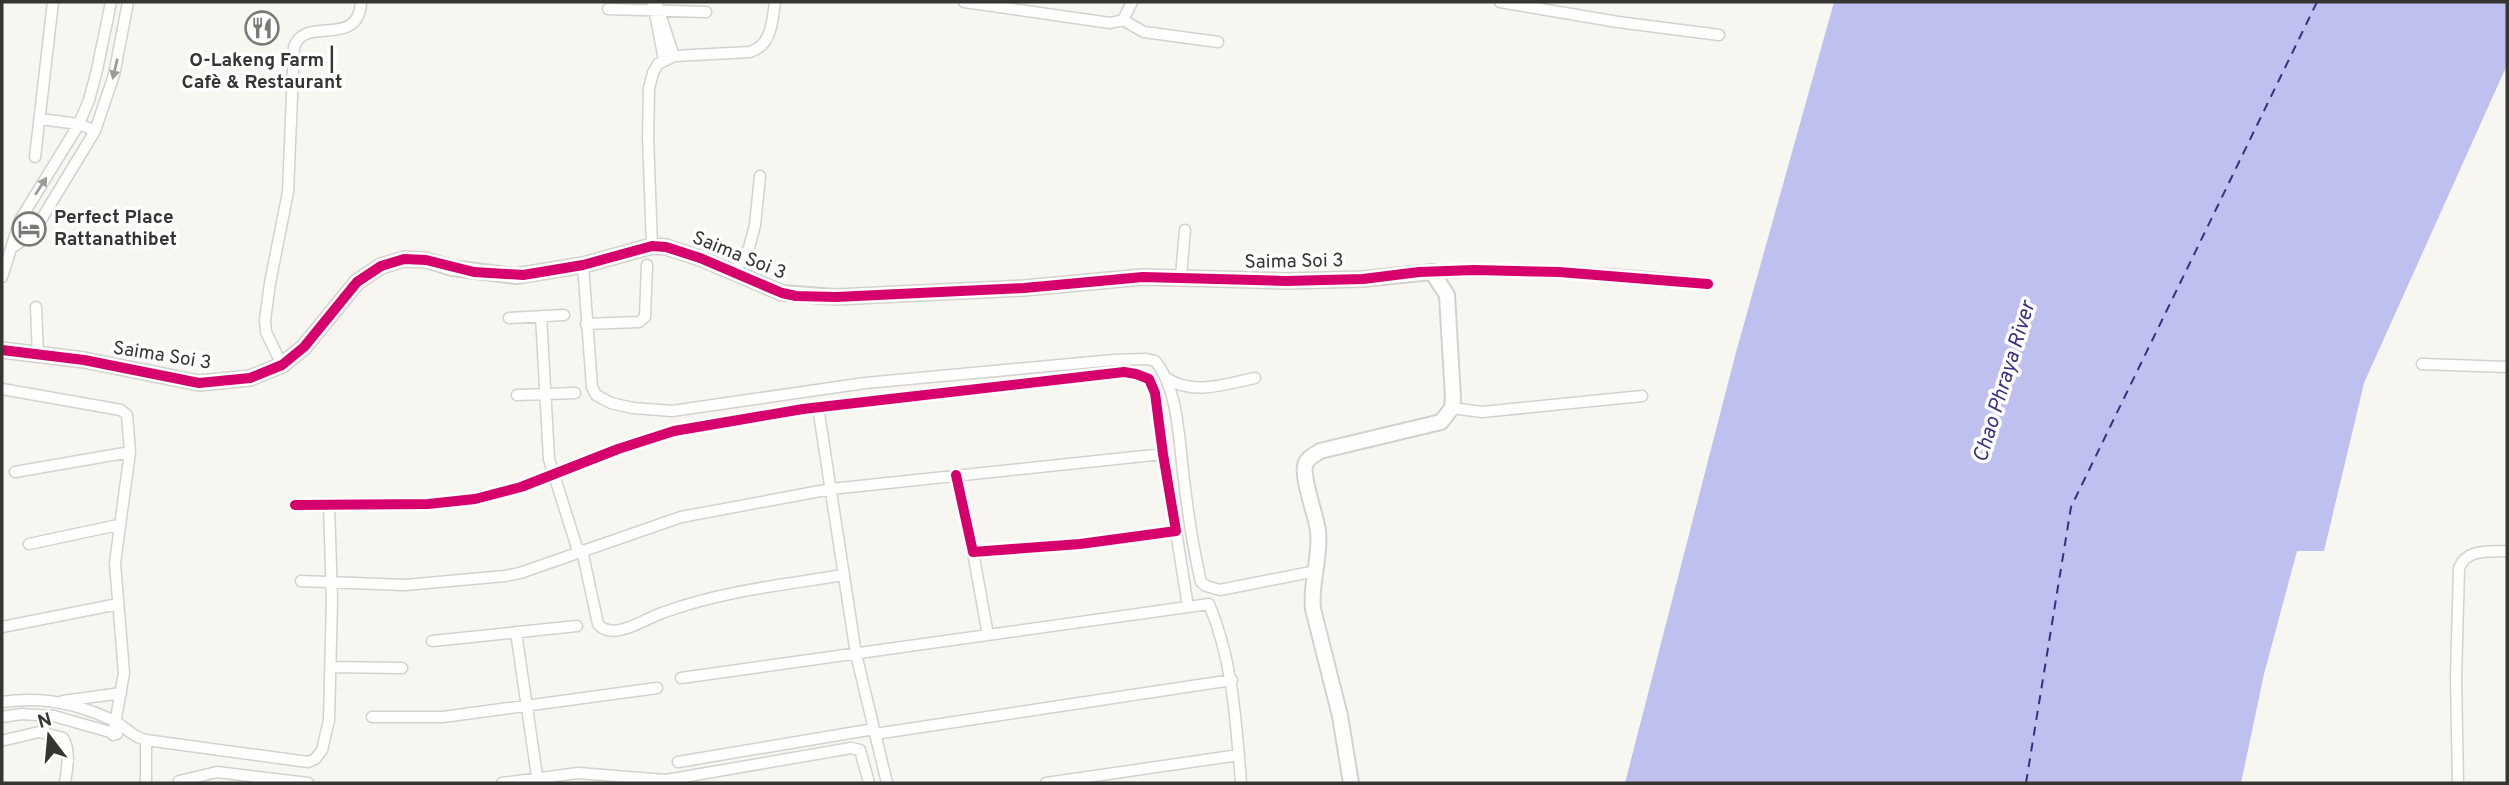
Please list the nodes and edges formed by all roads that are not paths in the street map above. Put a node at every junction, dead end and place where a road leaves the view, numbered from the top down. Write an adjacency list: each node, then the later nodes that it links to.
1 (53, 2): 16 (street)
2 (111, 2): 17 (street)
3 (128, 2): 18 (street, one-way to 18)
4 (361, 2): 39 (street)
5 (775, 2): 15 (street)
6 (964, 2): 12 (street)
7 (1132, 2): 12 (street)
8 (1500, 2): 13 (street)
9 (655, 6): 10 (street); 11 (street); 15 (street)
10 (608, 9)
11 (706, 12)
12 (1123, 20): 14 (street)
13 (1720, 35)
14 (1218, 42)
15 (669, 58): 22 (street)
16 (40, 119): 17 (street); 19 (street)
17 (79, 124): 18 (street); 23 (street, one-way to 17)
18 (94, 131): 23 (street)
19 (35, 157)
20 (760, 176): 27 (street)
21 (1185, 230): 29 (street)
22 (652, 246): 24 (street, Saima Soi 3); 27 (street, Saima Soi 3)
23 (13, 247): 28 (street)
24 (583, 265): 35 (street); 39 (street, Saima Soi 3)
25 (647, 265): 35 (street)
26 (1432, 272): 29 (street, Saima Soi 3); 30 (street); 49 (street)
27 (734, 273): 29 (street, Saima Soi 3)
28 (2, 277)
29 (1181, 277)
30 (1708, 284)
31 (36, 307): 37 (street)
32 (541, 316): 33 (street); 34 (street); 45 (street)
33 (564, 316)
34 (509, 318)
35 (586, 324): 42 (street)
36 (2, 350): 37 (street, Saima Soi 3)
37 (38, 354): 39 (street, Saima Soi 3)
38 (2422, 364): 40 (street)
39 (282, 365)
40 (2507, 367)
41 (1255, 377): 42 (street)
42 (1165, 378): 64 (street)
43 (2, 389): 50 (street)
44 (575, 393): 45 (street)
45 (544, 394): 46 (street); 53 (street)
46 (517, 395)
47 (1642, 396): 49 (street)
48 (818, 407): 51 (street); 53 (street); 55 (street)
49 (1452, 408): 64 (street)
50 (130, 452): 52 (street); 58 (street)
51 (1163, 454): 54 (street); 59 (street)
52 (15, 472)
53 (554, 475): 57 (street); 61 (street)
54 (956, 475): 55 (street); 63 (street)
55 (831, 489): 61 (street); 65 (street)
56 (295, 505): 57 (street)
57 (329, 505): 67 (street)
58 (118, 526): 60 (street); 68 (street)
59 (1176, 531): 63 (street); 69 (street)
60 (29, 544)
61 (580, 551): 65 (street); 67 (street)
62 (2507, 551): 106 (street)
63 (973, 552): 73 (street)
64 (1316, 571): 105 (street)
65 (844, 575): 75 (street)
66 (301, 581): 67 (street)
67 (331, 582): 76 (street)
68 (118, 604): 71 (street); 81 (street)
69 (1188, 607): 73 (street); 79 (street)
70 (577, 626): 72 (street)
71 (2, 627)
72 (516, 632): 74 (street); 84 (street)
73 (988, 635): 75 (street)
74 (432, 641)
75 (856, 654): 78 (street); 89 (street)
76 (330, 667): 77 (street); 92 (street)
77 (402, 668)
78 (681, 678)
79 (1232, 680): 89 (street); 93 (street)
80 (657, 688): 84 (street)
81 (121, 693): 82 (street); 87 (street)
82 (59, 701): 83 (street); 87 (street)
83 (2, 702)
84 (525, 705): 86 (street); 96 (street)
85 (2, 717): 90 (street)
86 (372, 717)
87 (117, 722): 88 (street); 90 (street)
88 (128, 732): 90 (street); 92 (street)
89 (875, 732): 94 (street); 102 (street)
90 (113, 735)
91 (5, 740): 97 (street)
92 (146, 740): 98 (street)
93 (1239, 755): 103 (street); 104 (street)
94 (678, 762)
95 (179, 781): 99 (street)
96 (538, 781): 100 (street); 101 (street)
97 (65, 783)
98 (146, 783)
99 (308, 783)
100 (502, 783)
101 (869, 783)
102 (887, 783)
103 (1046, 783)
104 (1241, 783)
105 (1351, 783)
106 (2458, 783)

